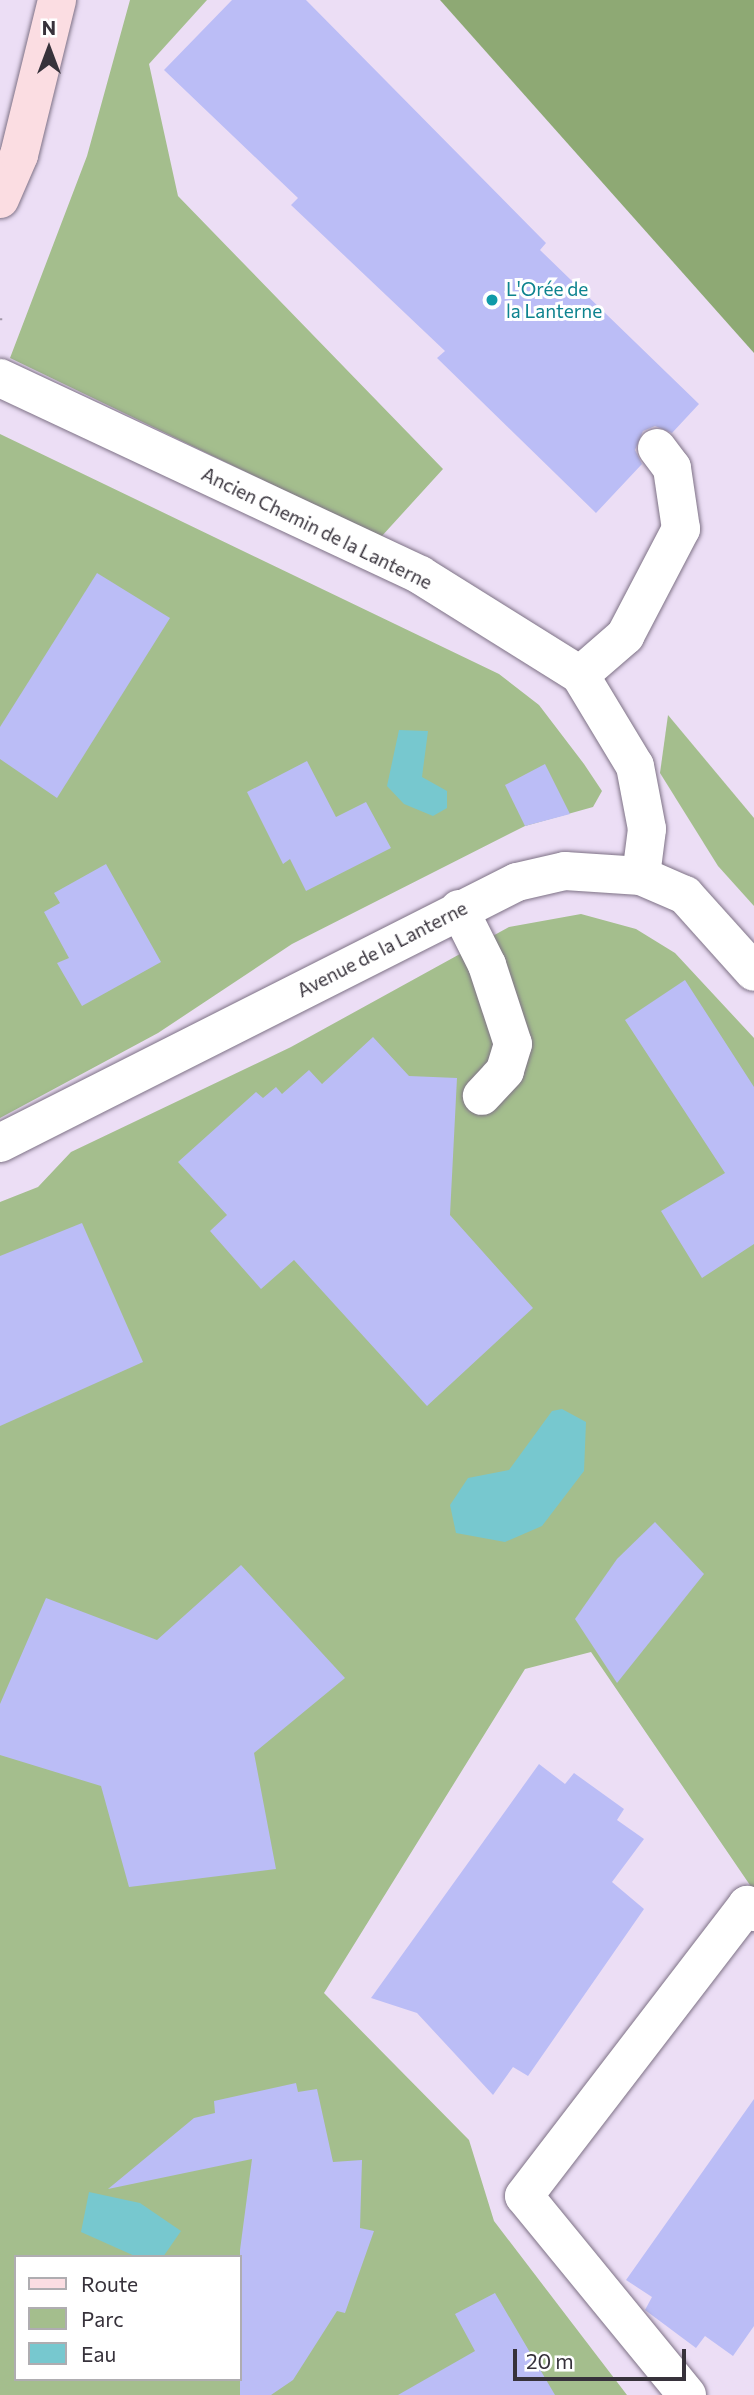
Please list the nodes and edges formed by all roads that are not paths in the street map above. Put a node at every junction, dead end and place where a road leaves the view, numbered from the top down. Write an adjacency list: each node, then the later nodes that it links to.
1 (57, 0): 2 (main road)
2 (0, 199)
3 (0, 378): 5 (street, Ancien Chemin de la Lanterne)
4 (657, 448): 5 (street)
5 (580, 674): 6 (street, Ancien Chemin de la Lanterne)
6 (641, 876): 7 (street, Avenue de la Lanterne); 8 (street, Avenue de la Lanterne)
7 (459, 909): 9 (street); 10 (street, Avenue de la Lanterne)
8 (754, 972)
9 (482, 1096)
10 (0, 1143)
11 (754, 1912): 12 (street)
12 (687, 2395)

